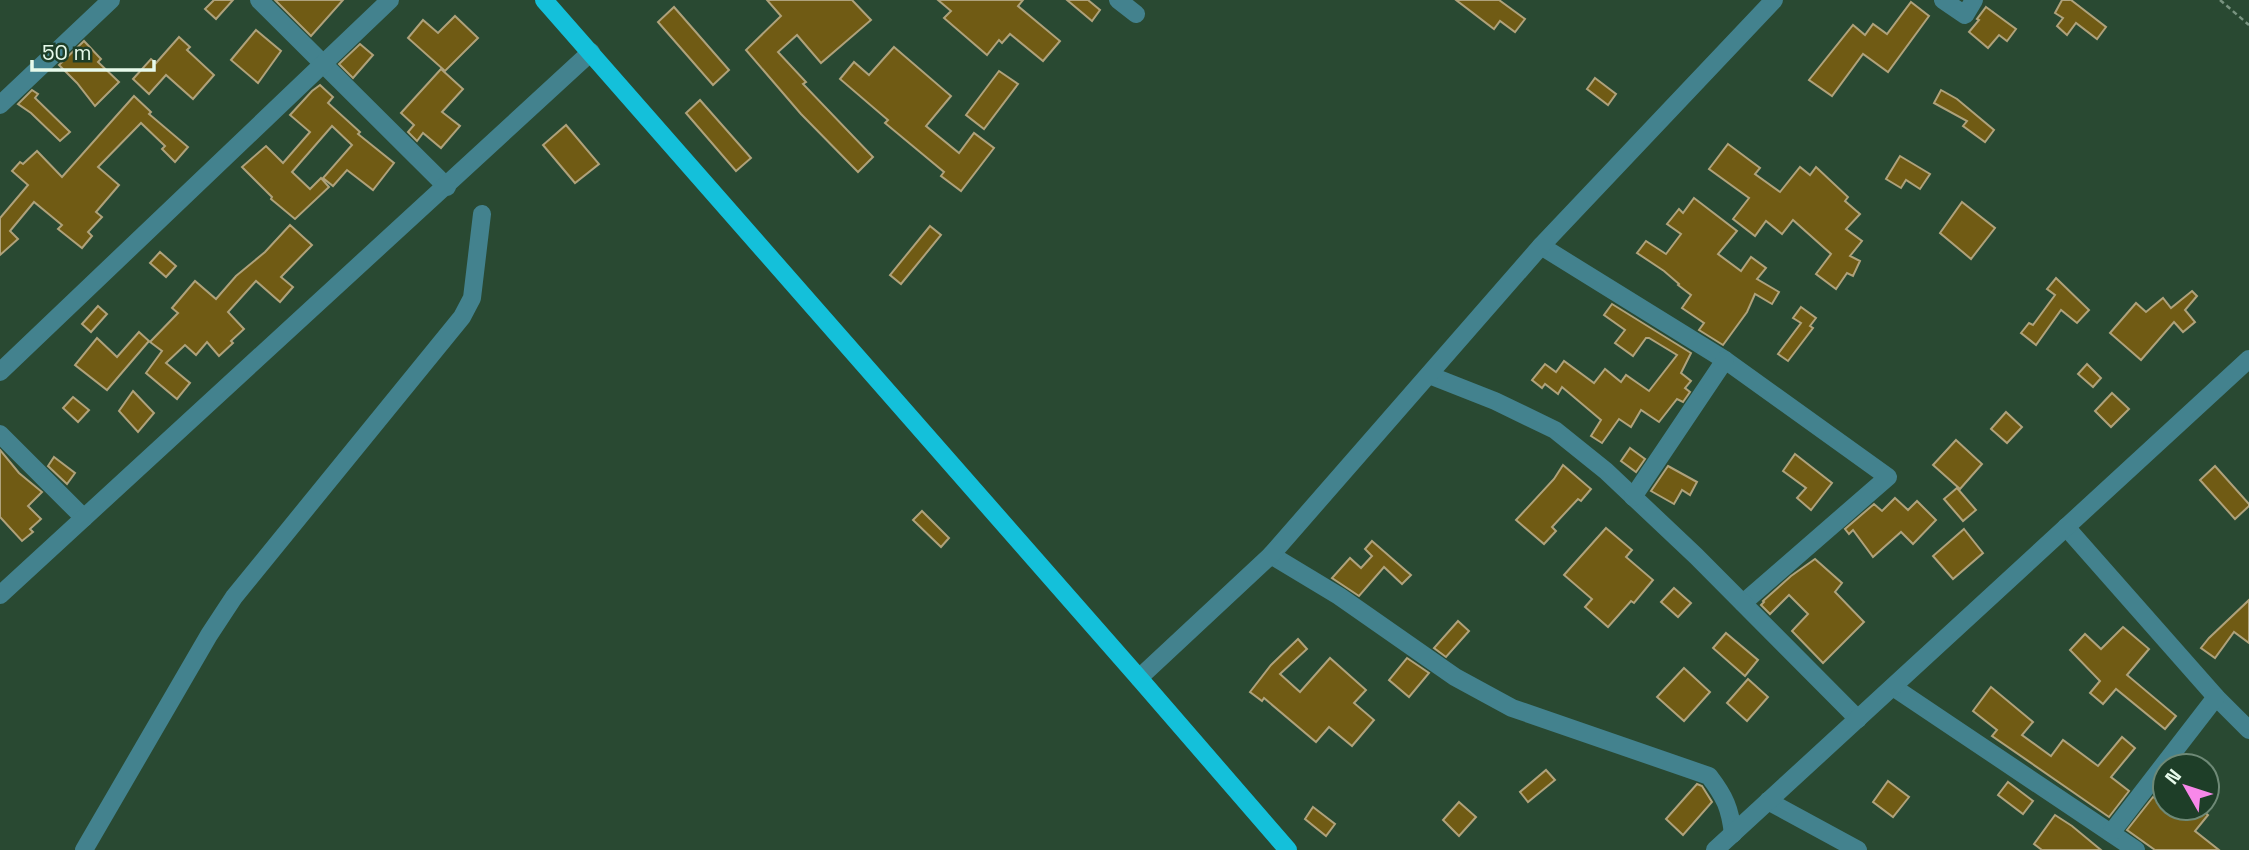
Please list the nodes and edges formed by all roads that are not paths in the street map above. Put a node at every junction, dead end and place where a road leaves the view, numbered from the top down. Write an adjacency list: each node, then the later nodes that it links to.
1 (111, 0): 12 (street)
2 (259, 0): 11 (street)
3 (390, 0): 11 (street)
4 (1118, 0): 9 (street)
5 (1774, 0): 15 (street)
6 (1943, 0): 7 (street)
7 (1974, 0)
8 (552, 3): 10 (main road)
9 (1136, 14)
10 (591, 52): 13 (street); 27 (main road)
11 (324, 63): 13 (street); 18 (street)
12 (0, 105)
13 (447, 187): 22 (street)
14 (482, 214): 35 (street)
15 (1541, 246): 17 (street); 19 (street)
16 (2249, 359): 23 (street)
17 (1725, 360): 21 (street); 26 (street)
18 (0, 372)
19 (1429, 375): 21 (street); 24 (street)
20 (0, 434): 22 (street)
21 (1633, 497): 26 (street)
22 (84, 518): 25 (street)
23 (2066, 527): 28 (street); 29 (street)
24 (1272, 555): 27 (street); 34 (street)
25 (0, 595)
26 (1743, 603): 30 (street)
27 (1139, 678): 36 (main road)
28 (1893, 687): 30 (street); 33 (street)
29 (2216, 697): 31 (street); 33 (street)
30 (1858, 719): 32 (street)
31 (2249, 730)
32 (1768, 801): 34 (street); 38 (street)
33 (2110, 833): 39 (street)
34 (1733, 834): 37 (street)
35 (83, 850)
36 (1288, 850)
37 (1715, 850)
38 (1858, 850)
39 (2136, 850)

